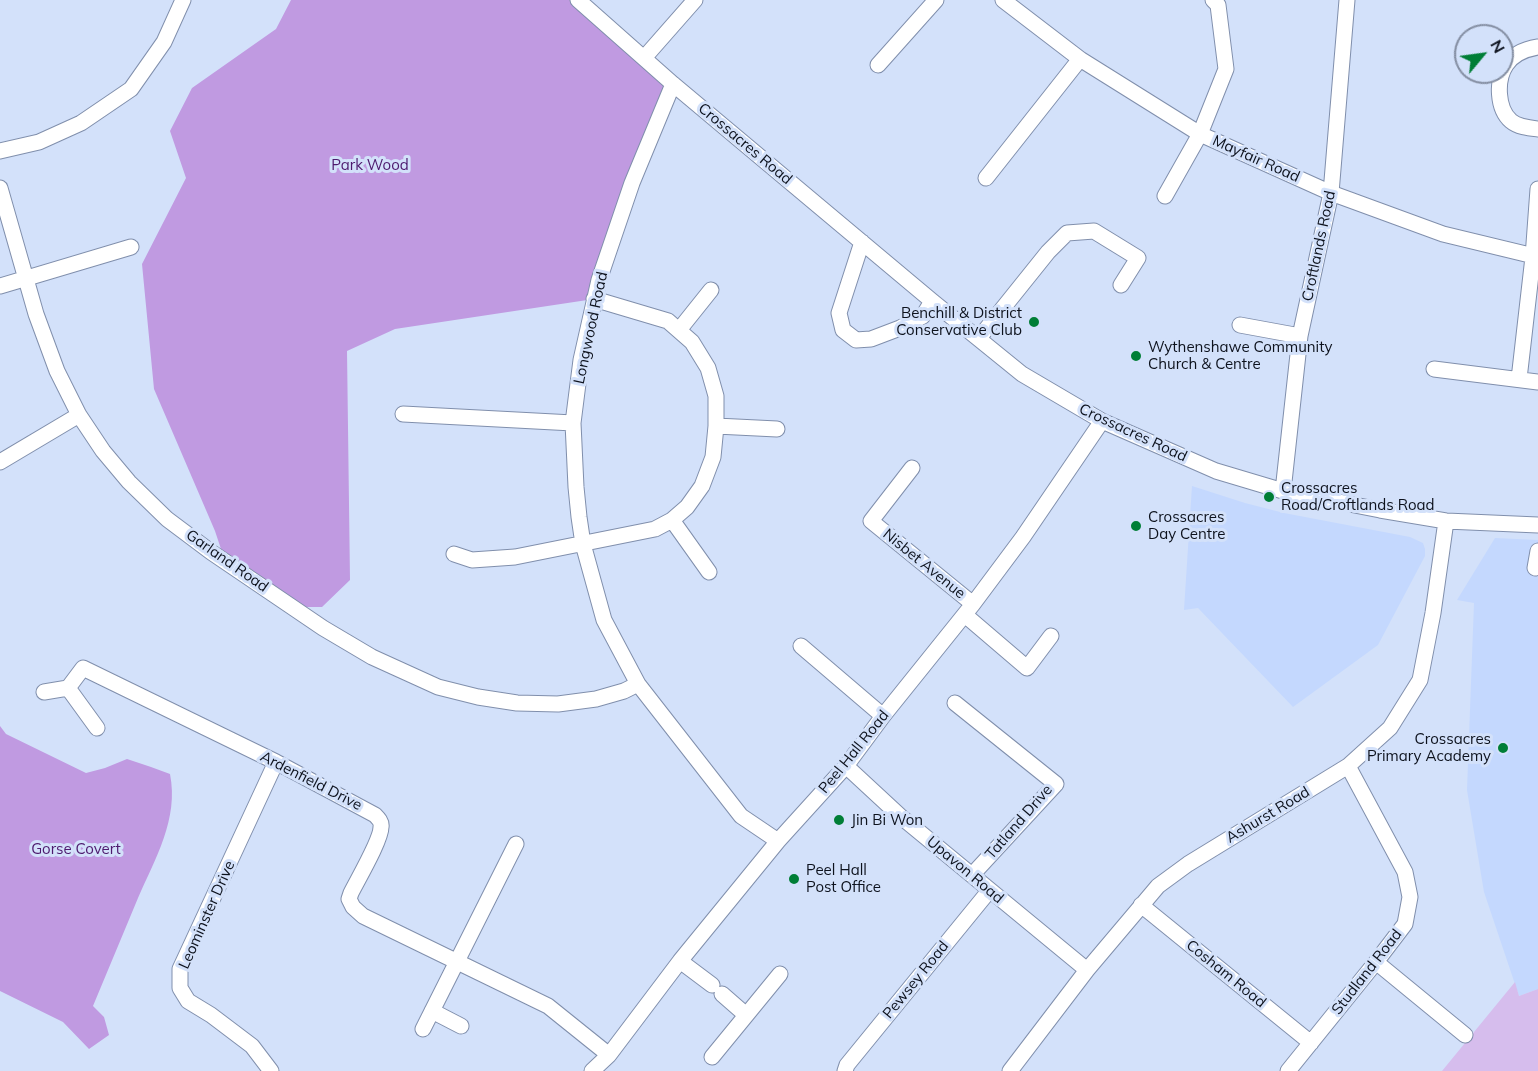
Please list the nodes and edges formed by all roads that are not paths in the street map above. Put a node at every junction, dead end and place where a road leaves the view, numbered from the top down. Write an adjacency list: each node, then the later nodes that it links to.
1 (183, 0): 15 (street)
2 (578, 0): 9 (street, Crossacres Road)
3 (695, 0): 9 (street)
4 (936, 0): 11 (street)
5 (1003, 0): 10 (street, Mayfair Road)
6 (1213, 0): 14 (street)
7 (1347, 0): 19 (street, Croftlands Road)
8 (1538, 47): 13 (street)
9 (644, 58): 12 (street, Crossacres Road)
10 (1080, 59): 14 (street, Mayfair Road); 16 (street)
11 (878, 65)
12 (672, 84): 21 (street, Crossacres Road); 28 (street, Longwood Road)
13 (1538, 129)
14 (1200, 134): 19 (street, Mayfair Road); 20 (street)
15 (0, 151)
16 (987, 178)
17 (0, 188): 24 (street, Garland Road)
18 (1538, 189): 23 (street)
19 (1331, 193): 23 (street, Mayfair Road); 32 (street, Croftlands Road)
20 (1165, 196)
21 (862, 242): 29 (street, Crossacres Road); 29 (street)
22 (131, 247): 24 (street)
23 (1535, 257): 35 (street)
24 (26, 279): 26 (street); 38 (street, Garland Road)
25 (1121, 285): 33 (street)
26 (0, 286)
27 (711, 290): 31 (street)
28 (594, 299): 31 (street); 40 (street, Longwood Road)
29 (932, 301): 33 (street, Crossacres Road)
30 (1240, 325): 32 (street)
31 (679, 330): 41 (street)
32 (1300, 336): 45 (street, Croftlands Road)
33 (979, 338): 39 (street, Crossacres Road)
34 (1434, 369): 35 (street)
35 (1519, 379): 36 (street)
36 (1538, 382)
37 (403, 414): 40 (street)
38 (80, 415): 43 (street); 57 (street, Garland Road)
39 (1101, 421): 45 (street, Crossacres Road); 54 (street, Peel Hall Road)
40 (573, 423): 49 (street, Longwood Road)
41 (716, 426): 42 (street); 46 (street)
42 (777, 429)
43 (0, 462)
44 (912, 468): 54 (street, Nisbet Avenue)
45 (1283, 491): 47 (street, Crossacres Road)
46 (672, 520): 49 (street); 53 (street)
47 (1446, 521): 48 (street, Crossacres Road); 65 (street, Ashurst Road)
48 (1538, 525)
49 (583, 544): 51 (street); 57 (street, Longwood Road)
50 (1538, 551): 52 (street)
51 (454, 554)
52 (1535, 568)
53 (710, 572)
54 (969, 609): 55 (street); 61 (street, Peel Hall Road)
55 (1051, 636)
56 (801, 646): 61 (street)
57 (638, 684): 66 (street, Longwood Road)
58 (68, 688): 59 (street); 62 (street); 63 (street, Ardenfield Drive)
59 (44, 692)
60 (955, 703): 68 (street, Tatland Drive)
61 (884, 716): 64 (street, Peel Hall Road)
62 (97, 728)
63 (276, 762): 73 (street, Ardenfield Drive); 84 (street, Leominster Drive)
64 (846, 766): 66 (street, Peel Hall Road); 68 (street, Upavon Road)
65 (1348, 766): 70 (street, Ashurst Road); 72 (street, Studland Road)
66 (778, 841): 71 (street, Peel Hall Road)
67 (516, 844): 73 (street)
68 (972, 875): 69 (street, Upavon Road)
69 (989, 891): 74 (street, Upavon Road); 86 (street, Pewsey Road)
70 (1141, 905): 74 (street, Ashurst Road); 81 (street, Cosham Road)
71 (680, 961): 77 (street); 82 (street, Peel Hall Road)
72 (1376, 962): 80 (street); 81 (street, Studland Road)
73 (456, 963): 76 (street); 82 (street, Ardenfield Drive)
74 (1087, 970): 87 (street, Ashurst Road)
75 (780, 974): 77 (street)
76 (432, 1011): 78 (street); 79 (street)
77 (746, 1015): 83 (street)
78 (461, 1026)
79 (423, 1029)
80 (1465, 1035)
81 (1311, 1043): 88 (street, Studland Road)
82 (609, 1055): 85 (street, Peel Hall Road)
83 (712, 1057)
84 (271, 1071)
85 (592, 1071)
86 (845, 1071)
87 (1010, 1071)
88 (1288, 1071)

